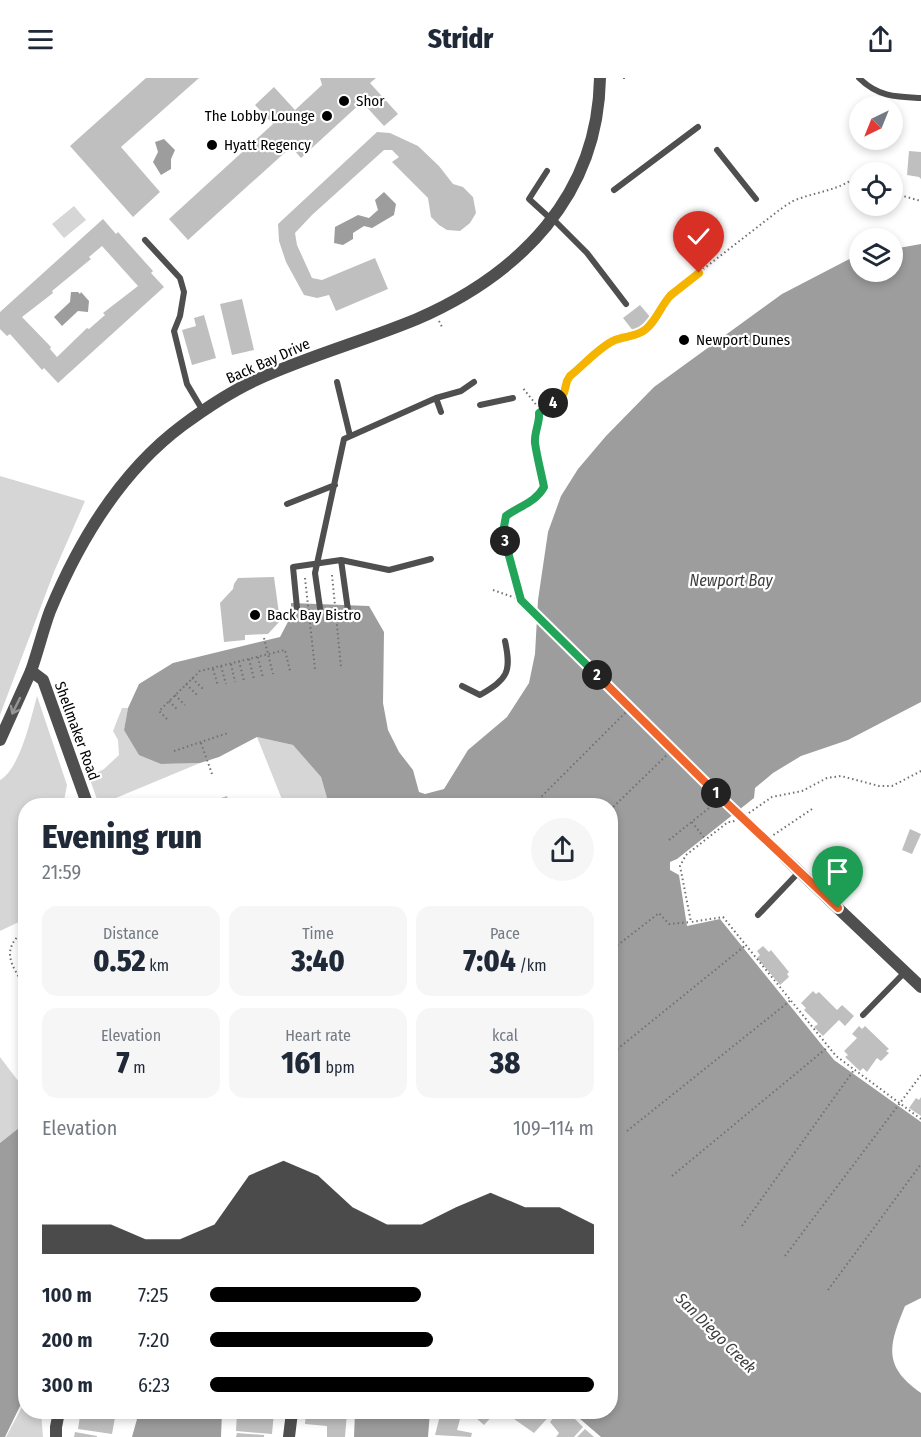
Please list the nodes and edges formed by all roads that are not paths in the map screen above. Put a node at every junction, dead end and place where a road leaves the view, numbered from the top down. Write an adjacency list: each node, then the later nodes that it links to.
1 (600, 78): 9 (street, Back Bay Drive)
2 (859, 78): 3 (lane)
3 (921, 98)
4 (698, 127): 7 (lane)
5 (717, 150): 8 (lane)
6 (547, 171): 9 (lane)
7 (614, 190)
8 (756, 199)
9 (553, 219): 11 (lane); 17 (street, Back Bay Drive)
10 (145, 240): 17 (lane)
11 (626, 304)
12 (337, 382): 19 (lane)
13 (474, 382): 14 (lane)
14 (436, 398): 18 (lane); 19 (lane)
15 (513, 398): 16 (lane)
16 (480, 405)
17 (203, 411): 29 (street, Back Bay Drive)
18 (441, 411)
19 (350, 436): 20 (lane)
20 (335, 485): 21 (lane); 24 (lane)
21 (286, 504)
22 (430, 559): 23 (lane)
23 (341, 560): 24 (lane); 27 (lane)
24 (317, 563): 25 (lane); 26 (lane)
25 (320, 608)
26 (297, 609)
27 (348, 610)
28 (505, 641): 30 (lane)
29 (31, 671): 31 (street, Back Bay Drive, one-way to 31); 32 (street, Shellmaker Road)
30 (462, 686)
31 (0, 740)
32 (85, 798)
33 (785, 858): 34 (street)
34 (800, 872): 35 (lane); 36 (street)
35 (758, 915)
36 (905, 972): 37 (street); 38 (lane)
37 (921, 987)
38 (863, 1014)
39 (58, 1419): 41 (street)
40 (291, 1419): 42 (street)
41 (56, 1437)
42 (290, 1437)

